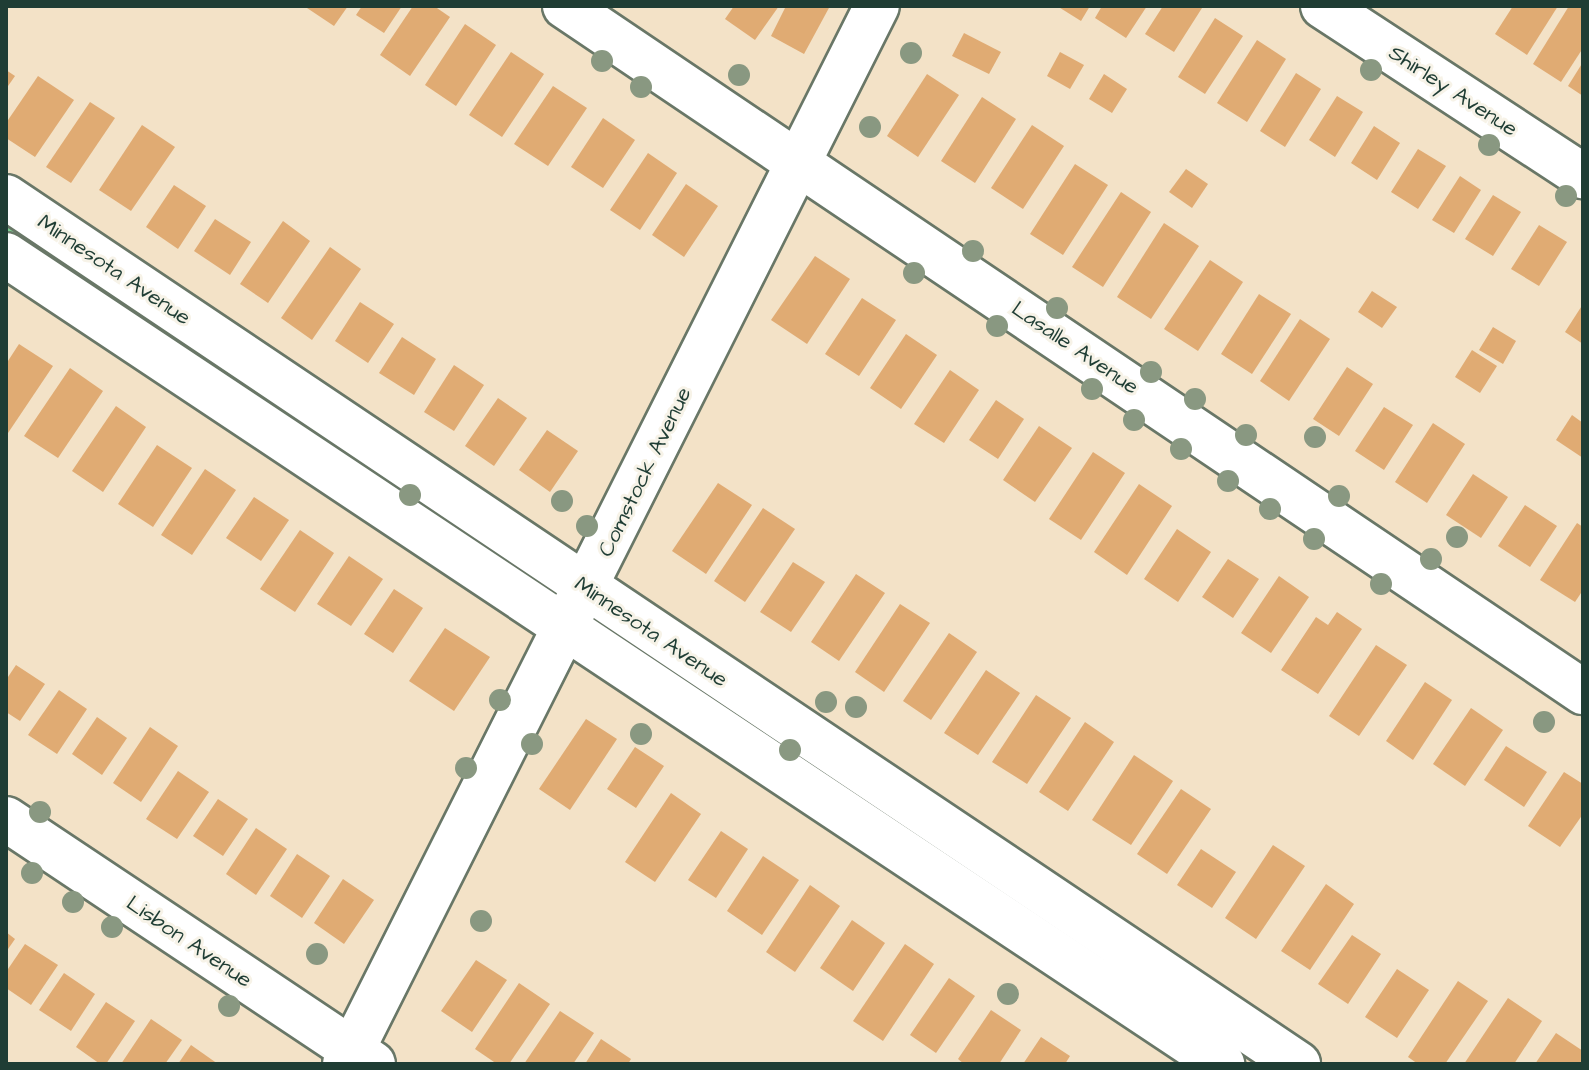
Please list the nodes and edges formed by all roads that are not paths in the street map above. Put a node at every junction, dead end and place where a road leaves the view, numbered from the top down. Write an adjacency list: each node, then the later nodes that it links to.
1 (565, 6): 4 (street, Lasalle Avenue)
2 (877, 6): 4 (street, Comstock Avenue)
3 (1323, 6): 5 (street, Shirley Avenue)
4 (798, 161): 8 (street, Comstock Avenue); 10 (street, Lasalle Avenue)
5 (1583, 176)
6 (6, 197): 8 (street, Minnesota Avenue)
7 (6, 255): 9 (street, Minnesota Avenue)
8 (586, 589): 9 (street, Comstock Avenue); 12 (street, Minnesota Avenue)
9 (566, 627): 12 (street, Minnesota Avenue); 13 (street, Comstock Avenue)
10 (1583, 692)
11 (6, 819): 13 (street, Lisbon Avenue)
12 (1198, 1022): 14 (street, Minnesota Avenue); 15 (street, Minnesota Avenue)
13 (356, 1059)
14 (1222, 1064)
15 (1298, 1064)

